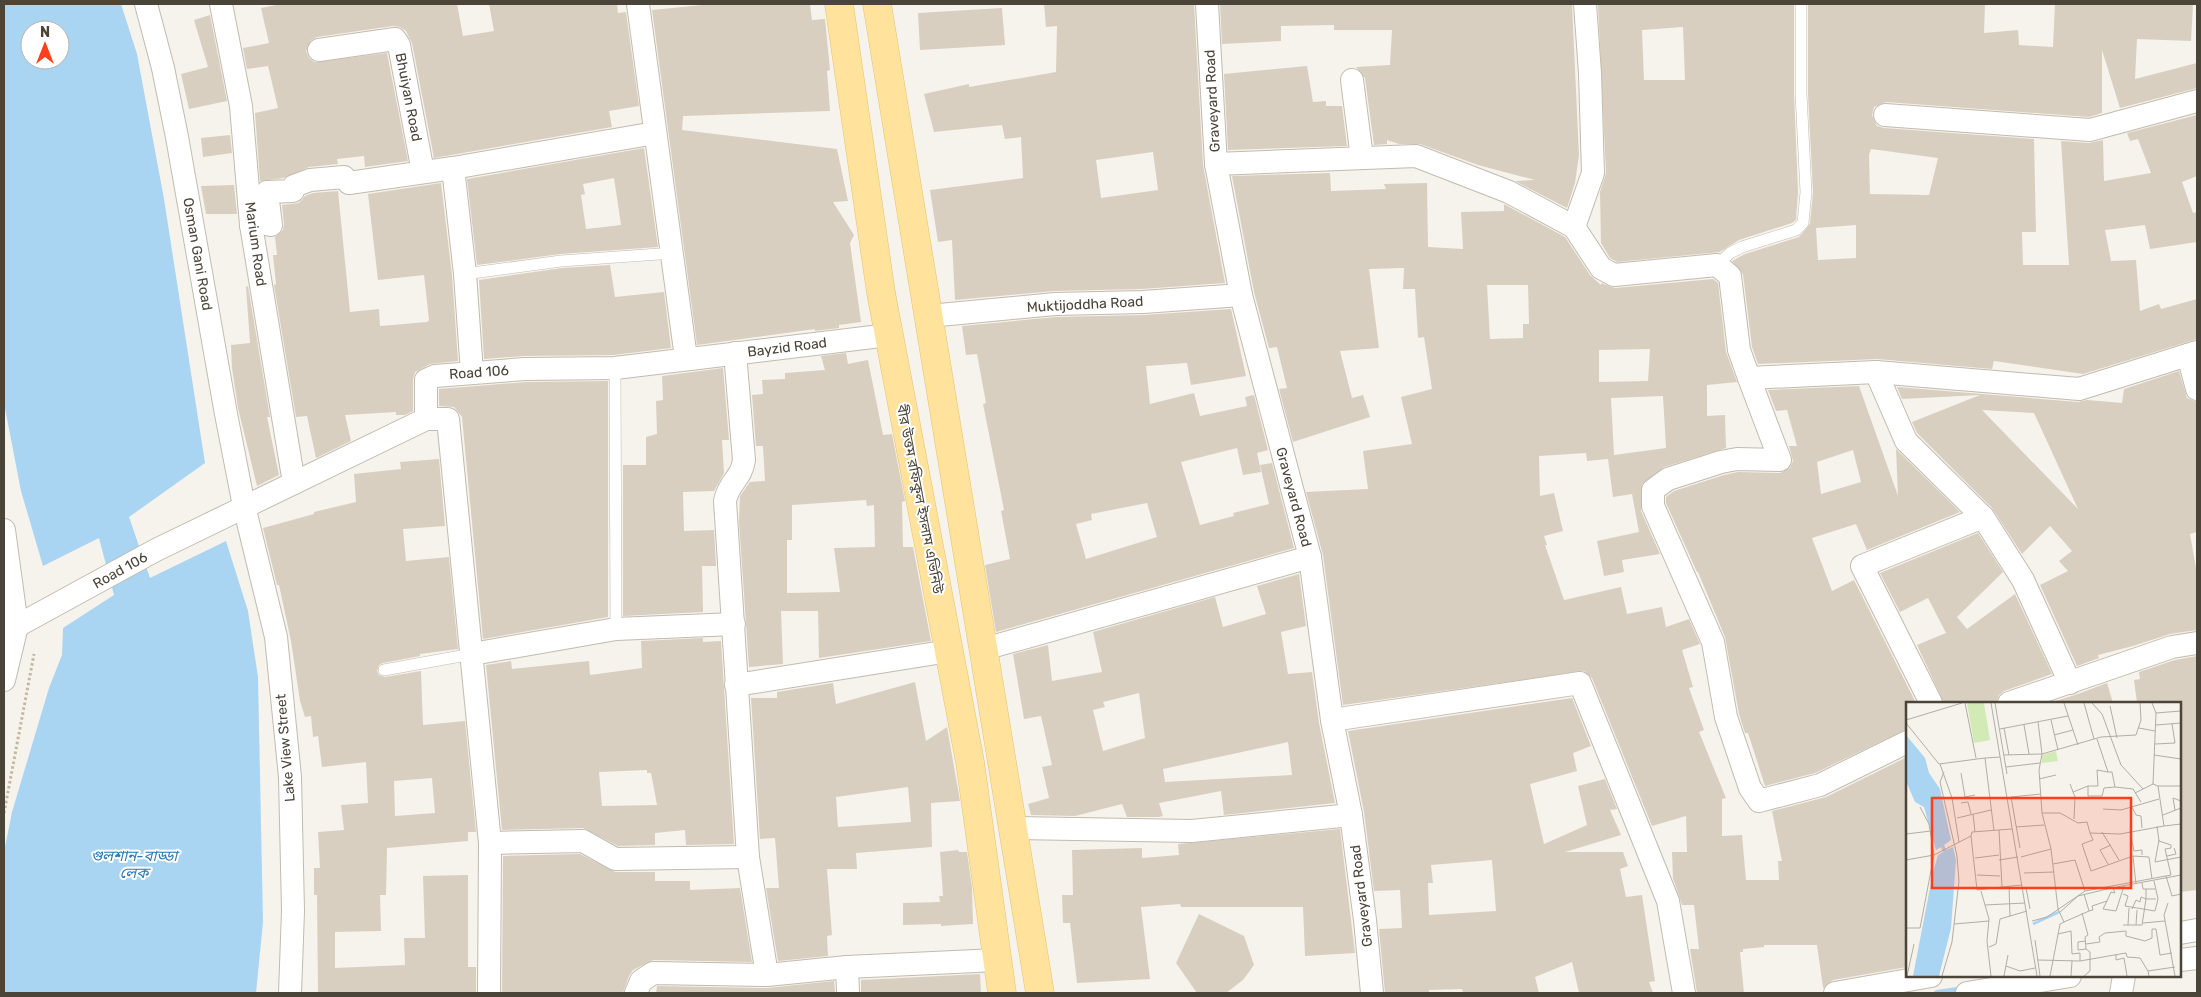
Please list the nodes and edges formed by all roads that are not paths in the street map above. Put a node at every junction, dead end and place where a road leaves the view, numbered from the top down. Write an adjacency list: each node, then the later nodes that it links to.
1 (146, 4): 36 (street, Osman Gani Road)
2 (221, 4): 18 (street, Marium Road)
3 (639, 4): 13 (street)
4 (839, 4): 25 (main road, বীর উত্তম রফিকুল ইসলাম এভিনিউ)
5 (878, 4): 24 (main road)
6 (1207, 4): 15 (street, Graveyard Road)
7 (1585, 4): 19 (street)
8 (1801, 4): 21 (lane)
9 (318, 50): 17 (street, Bhuiyan Road)
10 (1352, 80): 14 (street)
11 (2197, 101): 12 (street)
12 (1885, 116)
13 (655, 133): 16 (street); 20 (street)
14 (1362, 158): 15 (street); 19 (street)
15 (1216, 164): 23 (street, Graveyard Road)
16 (453, 168): 17 (street); 22 (street)
17 (423, 172): 18 (street)
18 (252, 225): 35 (street, Marium Road)
19 (1574, 227): 21 (street)
20 (673, 254): 22 (lane); 28 (street)
21 (1717, 265): 32 (street)
22 (465, 274): 31 (street)
23 (1241, 295): 24 (street, Muktijoddha Road); 39 (street, Graveyard Road)
24 (929, 316): 44 (main road)
25 (888, 335): 26 (street, Bayzid Road); 45 (main road, বীর উত্তম রফিকুল ইসলাম এভিনিউ)
26 (736, 353): 28 (street, Bayzid Road); 40 (street)
27 (2193, 353): 30 (street); 33 (street)
28 (686, 358): 29 (street, Road 106)
29 (615, 368): 31 (street, Road 106); 42 (lane)
30 (1876, 372): 32 (street); 37 (street)
31 (472, 373): 34 (street, Road 106)
32 (1749, 378): 54 (street)
33 (2197, 389)
34 (426, 419): 35 (street, Road 106); 46 (street)
35 (294, 483): 36 (street, Road 106)
36 (244, 506): 41 (street, Road 106); 70 (street, Lake View Street)
37 (1983, 517): 49 (street); 51 (street)
38 (4, 530): 41 (street)
39 (1310, 558): 44 (street); 53 (street, Graveyard Road)
40 (734, 624): 42 (street); 50 (street)
41 (11, 627): 48 (street)
42 (616, 629): 46 (street)
43 (2197, 643): 49 (street)
44 (984, 648): 56 (main road)
45 (949, 651): 50 (street); 62 (main road, বীর উত্তম রফিকুল ইসলাম এভিনিউ)
46 (472, 654): 47 (lane); 57 (street)
47 (384, 670)
48 (4, 680)
49 (2070, 683): 52 (street)
50 (736, 685): 58 (street)
51 (1930, 702)
52 (2012, 702)
53 (1332, 720): 55 (street, Graveyard Road); 77 (street)
54 (1906, 742)
55 (1351, 815): 56 (street); 76 (street, Graveyard Road)
56 (1013, 828): 75 (main road)
57 (490, 843): 58 (street); 71 (street)
58 (748, 857): 65 (street)
59 (2197, 930): 60 (street)
60 (2181, 933)
61 (2197, 958): 63 (street)
62 (997, 960): 64 (street); 74 (main road, বীর উত্তম রফিকুল ইসলাম এভিনিউ)
63 (2181, 960)
64 (847, 967): 65 (street); 73 (street)
65 (767, 976): 72 (street)
66 (1926, 977): 78 (street)
67 (2065, 977): 69 (street)
68 (2124, 977): 80 (street)
69 (1996, 990): 79 (street)
70 (290, 993)
71 (489, 993)
72 (636, 993)
73 (848, 993)
74 (1002, 993)
75 (1040, 993)
76 (1372, 993)
77 (1684, 993)
78 (1834, 993)
79 (1967, 993)
80 (2122, 993)

